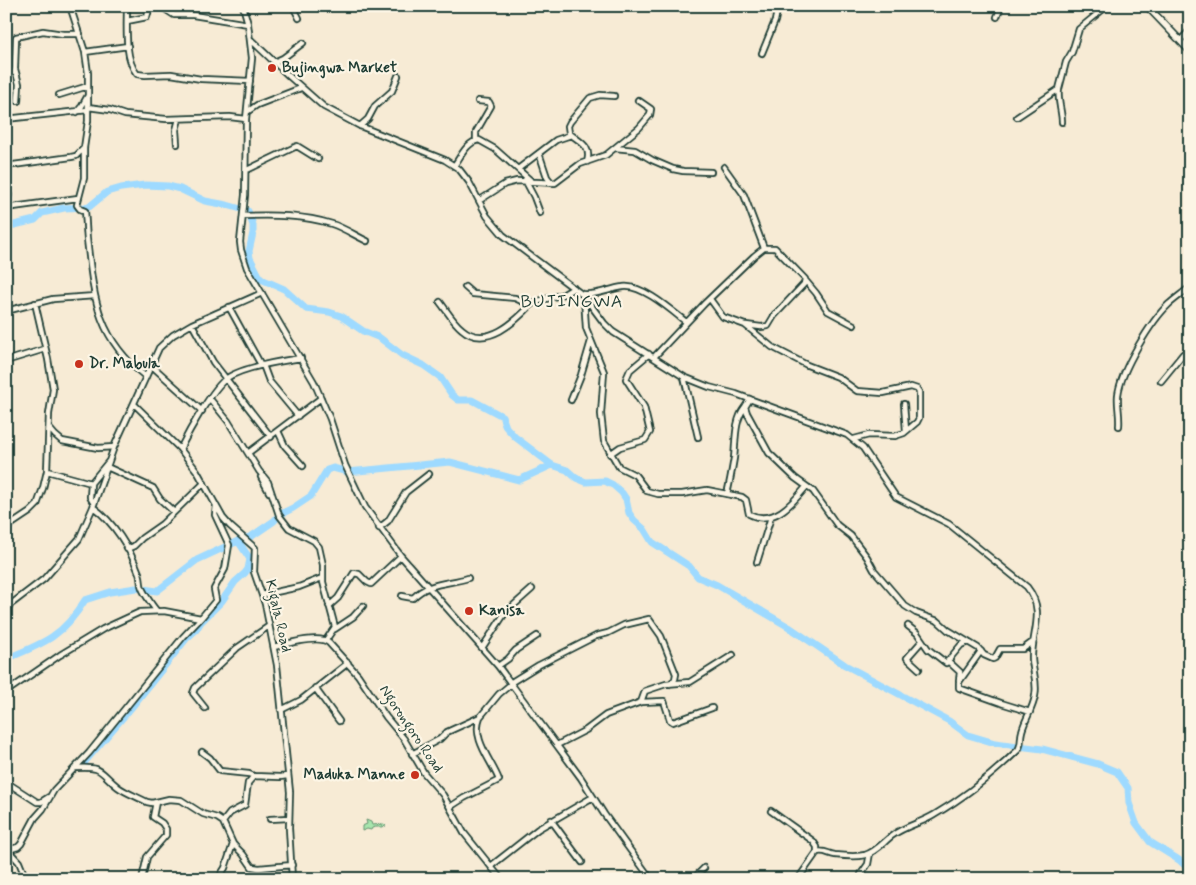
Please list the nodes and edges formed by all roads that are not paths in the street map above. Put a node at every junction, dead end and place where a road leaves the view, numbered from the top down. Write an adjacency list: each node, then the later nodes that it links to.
1 (70, 6): 16 (street)
2 (127, 6): 13 (street)
3 (150, 6): 13 (street)
4 (160, 6): 14 (street)
5 (293, 6): 12 (street)
6 (778, 6): 23 (street)
7 (1001, 6): 11 (street)
8 (1107, 6): 31 (street)
9 (1147, 6): 18 (main road)
10 (245, 7): 14 (street)
11 (997, 17)
12 (299, 18)
13 (127, 21): 20 (street)
14 (248, 24): 17 (street)
15 (1190, 30): 18 (street)
16 (80, 34): 22 (street); 25 (street)
17 (250, 39): 24 (street); 28 (street)
18 (1180, 41): 21 (main road)
19 (304, 43): 24 (street)
20 (128, 46): 22 (street); 28 (street)
21 (1190, 51)
22 (85, 52): 29 (street)
23 (762, 53)
24 (274, 62): 30 (street)
25 (15, 68): 26 (street); 37 (street)
26 (6, 76)
27 (398, 76): 46 (street)
28 (250, 81): 40 (street)
29 (88, 86): 32 (street); 33 (street)
30 (302, 88): 40 (street); 46 (street)
31 (1059, 89): 41 (street); 45 (street)
32 (59, 95)
33 (88, 95): 38 (street); 39 (street)
34 (614, 96): 47 (street)
35 (478, 100): 48 (street)
36 (638, 100): 51 (street)
37 (18, 101)
38 (88, 109): 39 (street); 43 (street); 50 (street)
39 (77, 112): 42 (street)
40 (247, 112): 44 (street)
41 (1017, 117)
42 (6, 119)
43 (179, 119): 44 (street); 49 (street)
44 (246, 119): 59 (street)
45 (1062, 122)
46 (360, 126): 56 (street)
47 (571, 135): 52 (street); 54 (street)
48 (476, 140): 56 (street); 57 (street)
49 (177, 144)
50 (84, 148): 55 (street); 65 (street)
51 (614, 148): 54 (street); 60 (street)
52 (539, 154): 57 (street); 63 (street)
53 (318, 159): 59 (street)
54 (587, 162): 63 (street)
55 (6, 166)
56 (454, 166): 66 (street)
57 (518, 168): 62 (street)
58 (724, 168): 71 (street)
59 (247, 170): 69 (street)
60 (711, 172)
61 (525, 180): 62 (street); 66 (street); 68 (street)
62 (531, 181): 63 (street)
63 (552, 183)
64 (6, 189): 67 (street)
65 (78, 198): 67 (street); 78 (street)
66 (480, 200): 75 (street)
67 (6, 206)
68 (540, 213)
69 (243, 216): 70 (street); 76 (street)
70 (368, 241)
71 (764, 248): 72 (street); 79 (street)
72 (805, 280): 87 (street); 88 (street)
73 (466, 287): 82 (street)
74 (1190, 287): 111 (street)
75 (574, 288): 77 (street); 82 (street)
76 (262, 293): 83 (street); 94 (street)
77 (582, 295): 85 (street); 89 (street); 92 (street)
78 (95, 296): 81 (street); 98 (street)
79 (710, 298): 85 (street); 87 (street)
80 (440, 302): 82 (street)
81 (35, 303): 84 (street); 90 (street)
82 (532, 304)
83 (229, 307): 86 (street); 97 (street)
84 (6, 311)
85 (686, 322): 93 (street)
86 (192, 324): 96 (street); 100 (street)
87 (744, 325): 114 (street)
88 (854, 325)
89 (591, 341): 105 (street); 121 (street)
90 (45, 349): 95 (street); 112 (street)
91 (1190, 349): 101 (street)
92 (649, 354): 93 (street); 121 (street)
93 (654, 357): 99 (street)
94 (301, 358): 97 (street); 102 (street)
95 (6, 361)
96 (151, 365): 98 (street); 109 (street)
97 (262, 365): 100 (street); 110 (street)
98 (146, 377): 106 (street)
99 (684, 377): 104 (street); 116 (street)
100 (225, 379): 103 (street); 115 (street)
101 (1161, 382)
102 (321, 398): 110 (street); 136 (street)
103 (210, 399): 109 (street); 120 (street)
104 (750, 399): 108 (street); 117 (street)
105 (571, 400)
106 (134, 404): 118 (street); 119 (street, Kigala Road)
107 (904, 404): 114 (street)
108 (746, 407): 129 (street); 130 (street)
109 (202, 411): 119 (street)
110 (298, 416): 113 (street)
111 (1119, 426)
112 (48, 427): 118 (street); 125 (street)
113 (278, 430): 115 (street); 123 (street)
114 (906, 431): 117 (street)
115 (271, 437): 120 (street)
116 (698, 437)
117 (854, 439): 157 (street)
118 (114, 447): 122 (street)
119 (180, 449): 128 (street, Kigala Road)
120 (248, 453): 140 (street)
121 (610, 454): 130 (street)
122 (110, 460): 124 (street); 127 (street)
123 (303, 466)
124 (107, 467): 132 (street); 133 (street)
125 (47, 471): 127 (street); 135 (street)
126 (429, 474): 136 (street)
127 (91, 483): 132 (street)
128 (204, 483): 131 (street, Kigala Road); 133 (street)
129 (806, 487): 134 (street); 158 (street)
130 (727, 494): 134 (street)
131 (216, 504): 144 (street, Kigala Road); 150 (street)
132 (93, 505): 137 (street); 148 (street)
133 (174, 512): 137 (street)
134 (771, 517): 139 (street)
135 (6, 528)
136 (379, 528): 138 (street)
137 (127, 549): 149 (street)
138 (400, 556): 142 (street); 146 (street)
139 (757, 562)
140 (322, 578): 144 (street); 146 (street)
141 (468, 578): 142 (street)
142 (428, 588): 145 (street); 160 (street)
143 (532, 589): 160 (street)
144 (262, 594): 151 (street, Kigala Road)
145 (402, 596)
146 (329, 606): 153 (street)
147 (363, 606): 153 (street)
148 (6, 608)
149 (157, 611): 150 (street); 171 (street)
150 (201, 618): 182 (street)
151 (269, 626): 159 (street, Kigala Road); 173 (street)
152 (908, 626): 156 (street)
153 (335, 629): 155 (street)
154 (537, 636): 165 (street)
155 (326, 640): 159 (street); 164 (street, Ngorongoro Road)
156 (922, 641): 163 (street); 166 (street)
157 (1034, 641): 161 (street); 176 (street)
158 (968, 642): 161 (street); 163 (street)
159 (274, 647): 175 (street, Kigala Road)
160 (482, 648): 165 (street)
161 (981, 651): 167 (street)
162 (733, 655): 169 (street)
163 (948, 662): 167 (street)
164 (348, 663): 170 (street); 181 (street, Ngorongoro Road)
165 (498, 666): 168 (street)
166 (919, 669)
167 (959, 682): 176 (street)
168 (511, 683): 169 (street); 177 (street); 179 (street)
169 (670, 684): 172 (street)
170 (315, 688): 175 (street); 178 (street)
171 (6, 692)
172 (641, 702): 174 (street); 179 (street)
173 (205, 708)
174 (712, 708)
175 (281, 710): 184 (street, Kigala Road)
176 (1030, 712): 198 (street)
177 (480, 717): 181 (street); 189 (street)
178 (339, 721)
179 (557, 745): 187 (street)
180 (202, 752): 183 (street)
181 (412, 754): 189 (street, Ngorongoro Road)
182 (76, 768): 186 (street); 188 (street)
183 (254, 776): 184 (street); 194 (street)
184 (287, 776): 192 (street, Kigala Road)
185 (6, 782): 186 (street)
186 (50, 797): 196 (street)
187 (593, 797): 193 (street); 208 (street)
188 (156, 802): 194 (street); 204 (street)
189 (450, 807): 201 (street, Ngorongoro Road)
190 (772, 811): 197 (street)
191 (270, 818): 192 (street)
192 (289, 818): 200 (street, Kigala Road)
193 (552, 820): 199 (street); 201 (street)
194 (223, 822): 195 (street)
195 (233, 844): 200 (street); 205 (street)
196 (7, 849): 203 (street)
197 (817, 852): 198 (street); 210 (street)
198 (870, 853): 211 (street)
199 (582, 862)
200 (292, 865): 206 (street, Kigala Road)
201 (491, 866): 207 (street, Ngorongoro Road)
202 (704, 868): 209 (street)
203 (26, 879)
204 (142, 879)
205 (218, 879)
206 (292, 879)
207 (501, 879)
208 (651, 879)
209 (692, 879)
210 (798, 879)
211 (864, 879)

